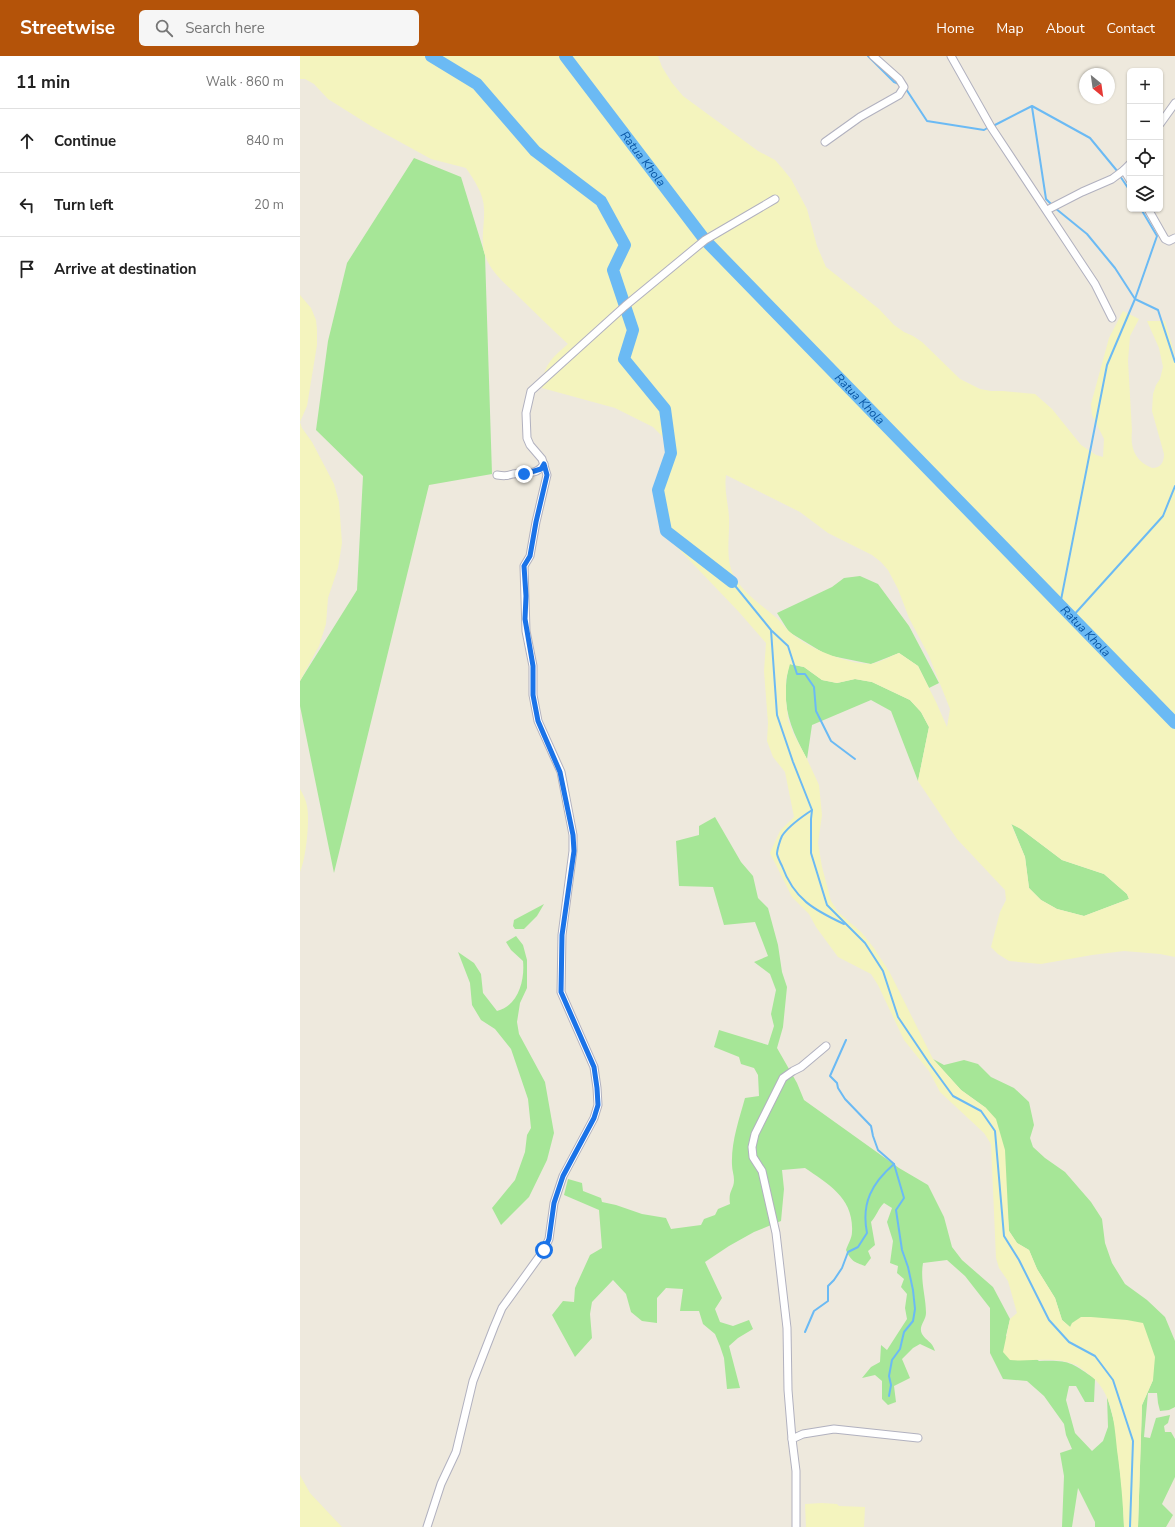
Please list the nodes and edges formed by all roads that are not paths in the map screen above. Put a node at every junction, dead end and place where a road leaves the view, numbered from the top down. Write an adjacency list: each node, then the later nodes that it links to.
1 (874, 56): 5 (street)
2 (951, 56): 10 (street)
3 (1175, 102): 4 (street)
4 (1163, 120)
5 (825, 142)
6 (1127, 167): 7 (street)
7 (1124, 170): 8 (street); 10 (street)
8 (1128, 176)
9 (775, 199): 14 (street)
10 (1047, 210): 13 (street)
11 (1150, 212): 12 (street)
12 (1175, 238)
13 (1112, 318)
14 (544, 464): 15 (street); 19 (street)
15 (497, 475)
16 (826, 1046): 18 (street)
17 (918, 1438): 18 (street)
18 (792, 1439): 20 (street)
19 (427, 1527)
20 (796, 1527)

